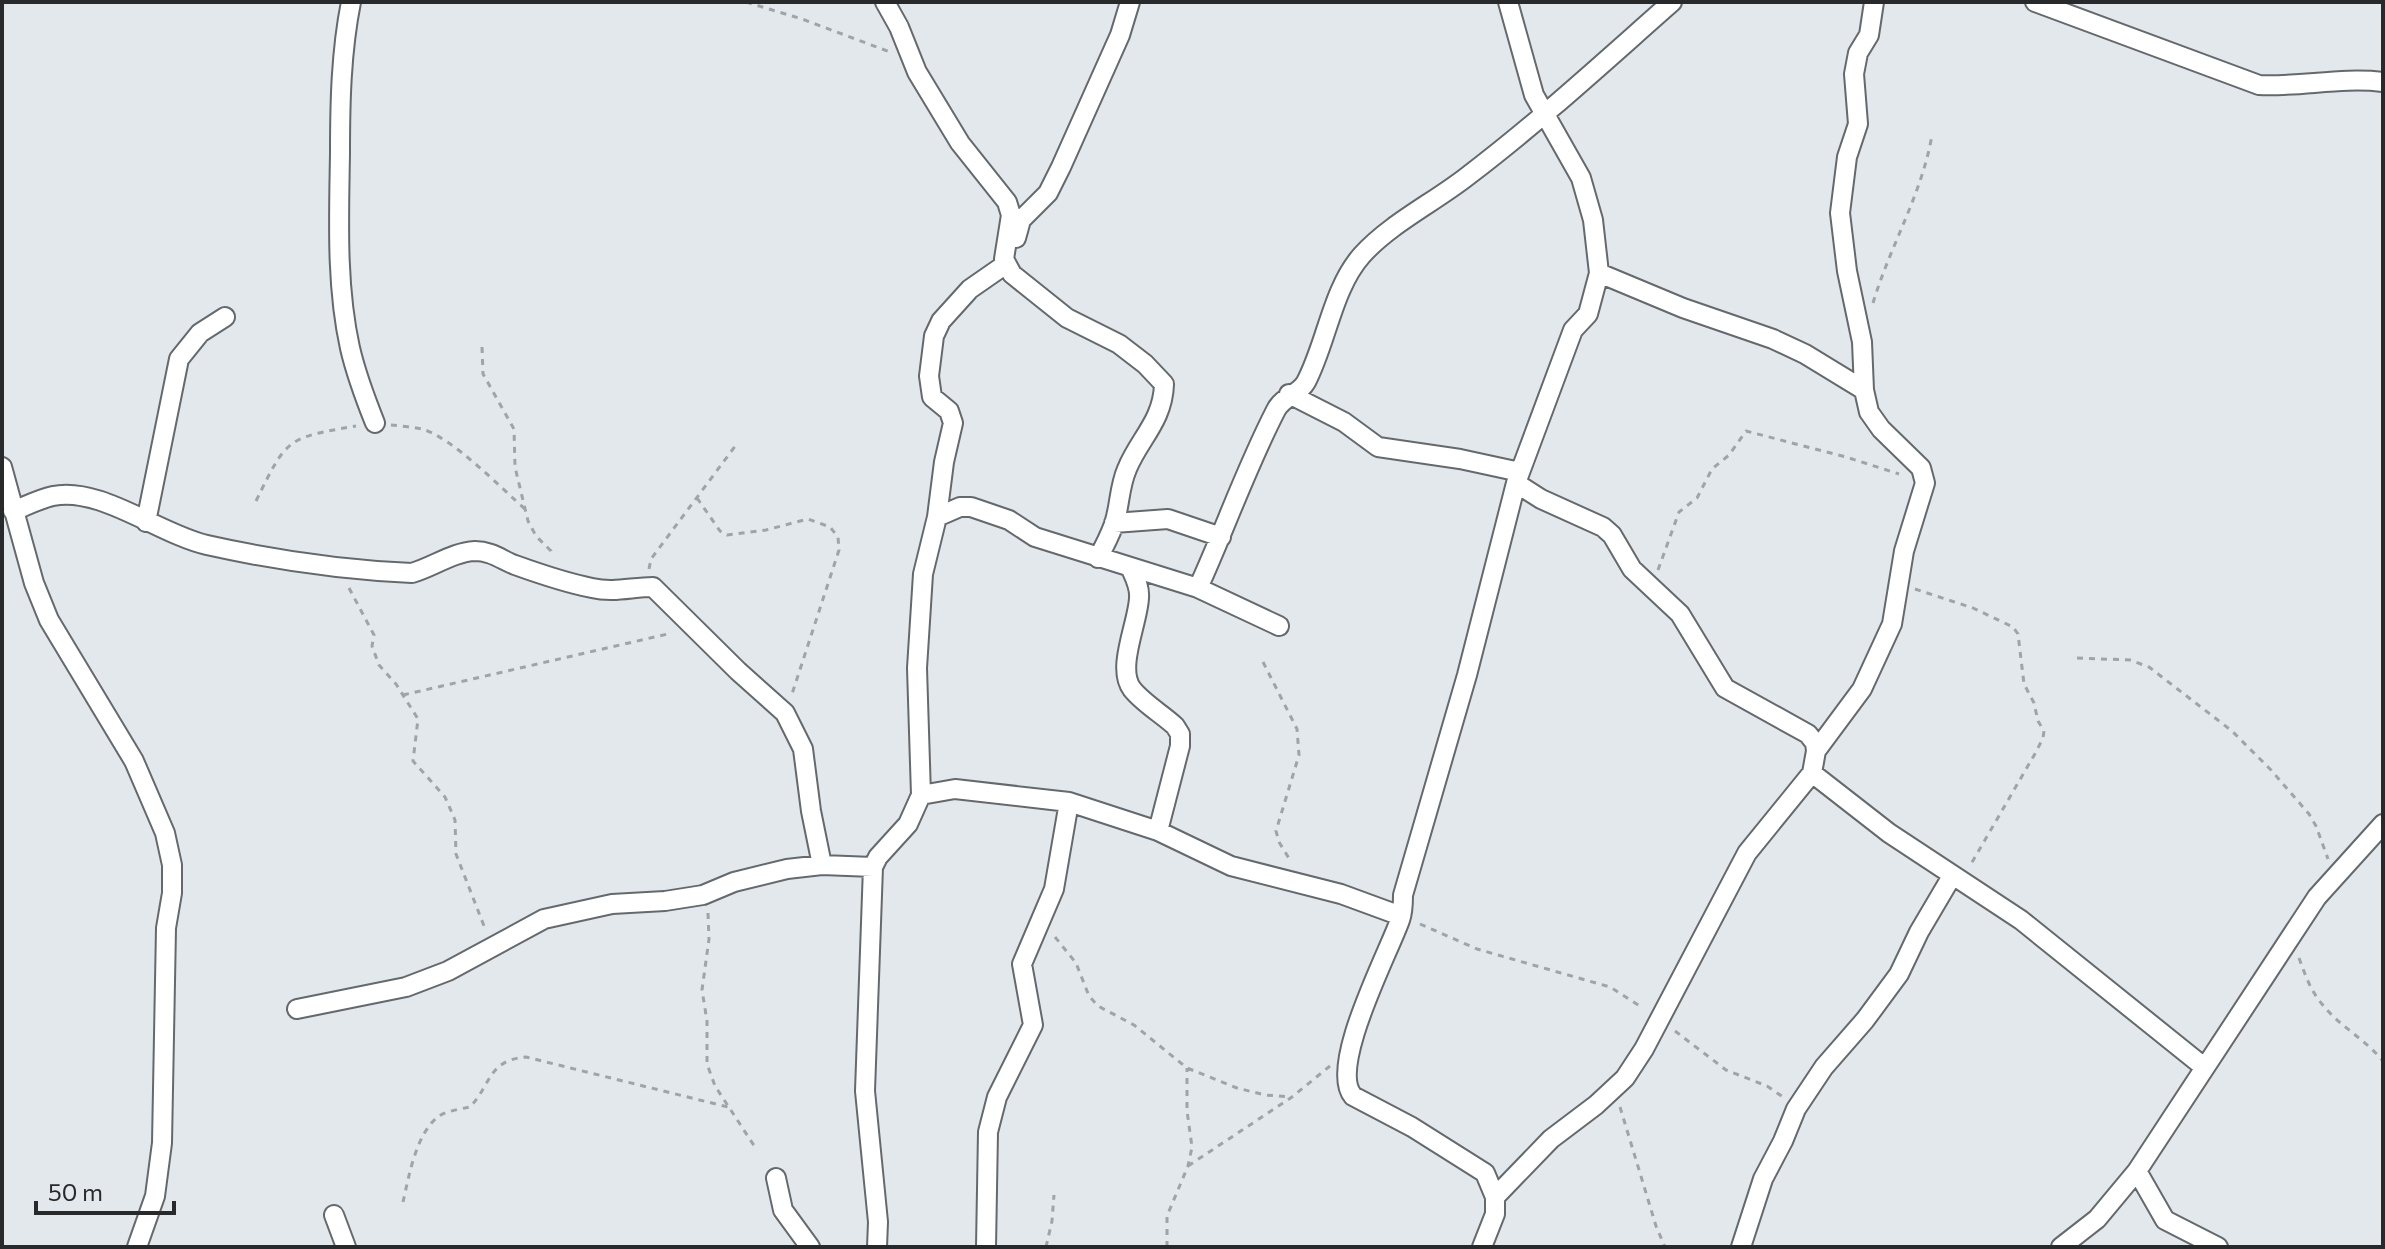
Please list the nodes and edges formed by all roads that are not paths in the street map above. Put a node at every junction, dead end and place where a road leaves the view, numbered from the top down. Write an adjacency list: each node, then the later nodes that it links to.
1 (351, 2): 15 (street)
2 (885, 2): 10 (street)
3 (1130, 2): 10 (street)
4 (1508, 2): 9 (street)
5 (1672, 2): 9 (street)
6 (1874, 2): 13 (street)
7 (2035, 2): 8 (street)
8 (2383, 82)
9 (1545, 114): 11 (street); 14 (street)
10 (1006, 258): 19 (street); 21 (street)
11 (1599, 273): 13 (street); 17 (street)
12 (225, 317): 20 (street)
13 (1864, 390): 27 (street)
14 (1289, 394): 17 (street); 22 (street)
15 (375, 423)
16 (2, 467): 18 (street)
17 (1518, 477): 27 (street); 36 (street)
18 (13, 511): 20 (street); 43 (street)
19 (937, 517): 23 (street); 29 (street)
20 (146, 522): 33 (street)
21 (1114, 523): 22 (street); 23 (street)
22 (1221, 537): 25 (street)
23 (1098, 558): 24 (street)
24 (1131, 569): 25 (street); 32 (street)
25 (1198, 588): 26 (street)
26 (1279, 626)
27 (1816, 751): 28 (street)
28 (1812, 773): 35 (street); 41 (street)
29 (921, 795): 30 (street); 34 (street)
30 (1069, 802): 32 (street); 47 (street)
31 (2383, 824): 38 (street)
32 (1158, 831): 36 (street)
33 (822, 865): 34 (street); 37 (street)
34 (873, 867): 46 (street)
35 (1957, 879): 38 (street); 49 (street)
36 (1401, 916): 41 (street)
37 (297, 1009)
38 (2204, 1067): 39 (street)
39 (2137, 1171): 50 (street); 51 (street)
40 (776, 1178): 45 (street)
41 (1495, 1197): 48 (street)
42 (334, 1215): 44 (street)
43 (137, 1247)
44 (346, 1247)
45 (810, 1247)
46 (877, 1247)
47 (986, 1247)
48 (1482, 1247)
49 (1741, 1247)
50 (2061, 1247)
51 (2218, 1247)

